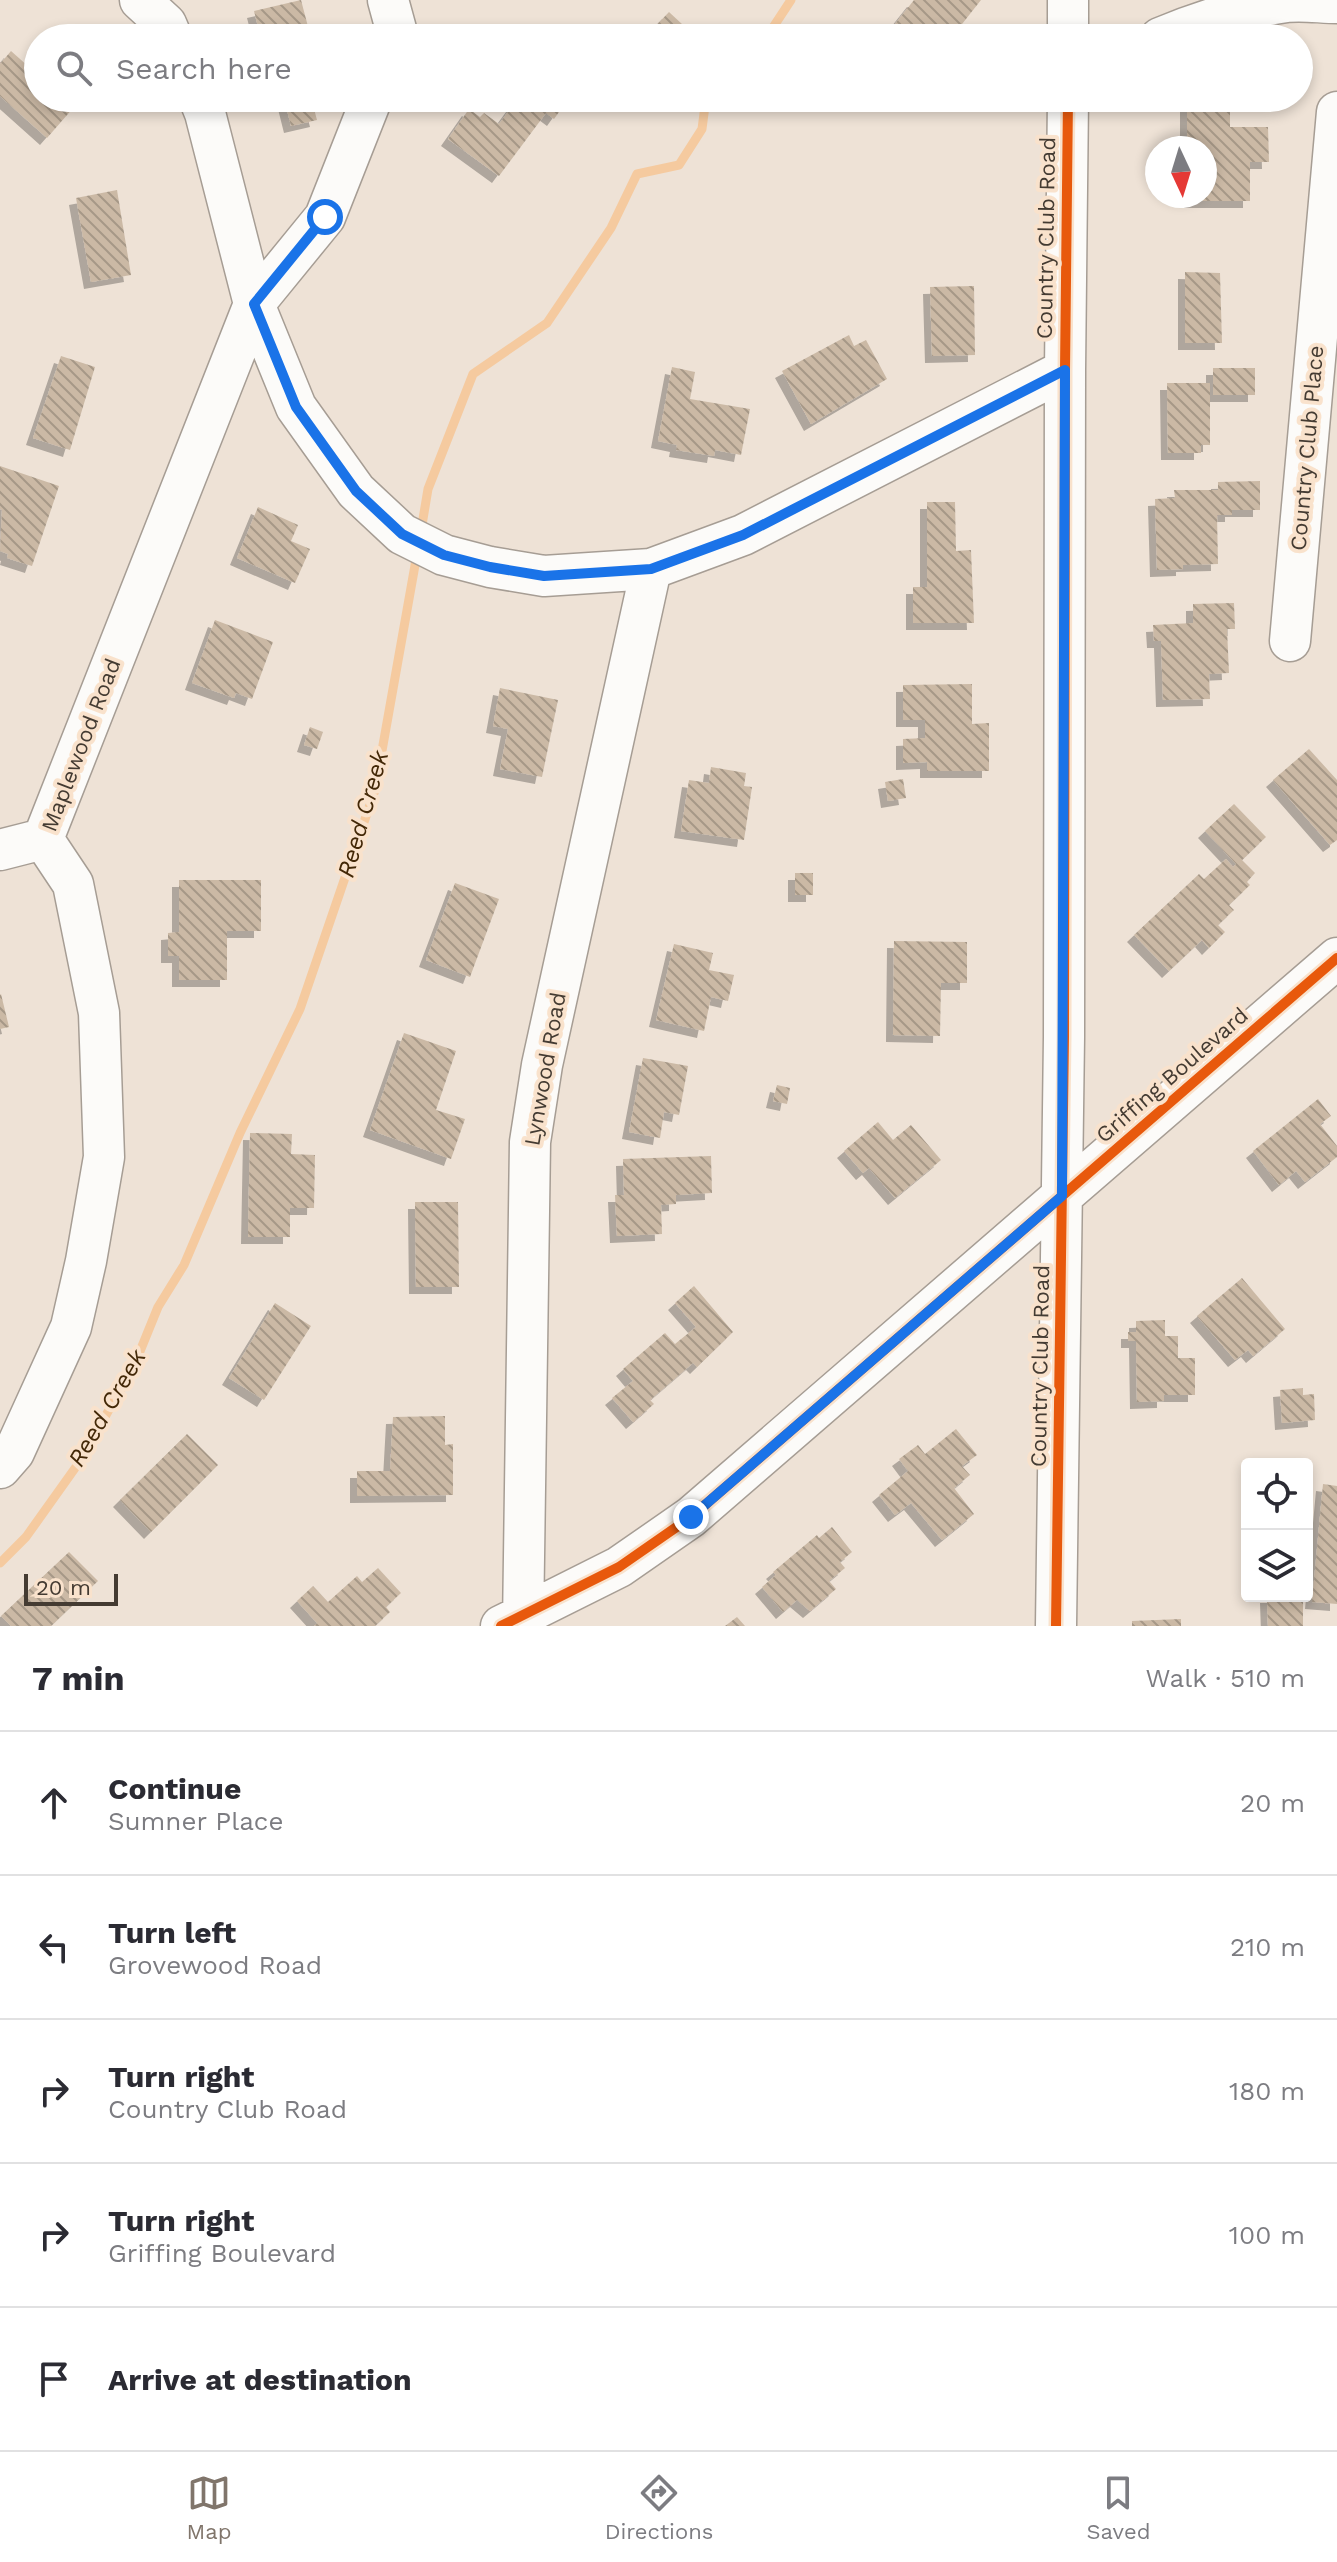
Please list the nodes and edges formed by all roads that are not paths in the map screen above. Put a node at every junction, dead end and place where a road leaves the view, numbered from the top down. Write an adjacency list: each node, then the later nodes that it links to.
1 (140, 0): 5 (street)
2 (388, 0): 6 (street)
3 (1068, 0): 7 (street)
4 (1337, 3): 8 (street)
5 (166, 24)
6 (395, 24)
7 (1068, 24)
8 (1192, 24)
9 (205, 112): 13 (street)
10 (366, 112): 13 (street, Maplewood Road)
11 (1068, 112): 14 (street, Country Club Road)
12 (1337, 112): 16 (street, Country Club Place)
13 (254, 304): 15 (street); 17 (street, Maplewood Road)
14 (1065, 370): 15 (street); 20 (street, Country Club Road)
15 (651, 569): 22 (street, Lynwood Road)
16 (1290, 641)
17 (43, 839): 18 (street); 21 (street, Maplewood Road)
18 (0, 850)
19 (1337, 958): 20 (street, Griffing Boulevard)
20 (1062, 1196): 22 (street, Griffing Boulevard); 23 (street, Country Club Road)
21 (0, 1468)
22 (515, 1623)
23 (1056, 1626)

